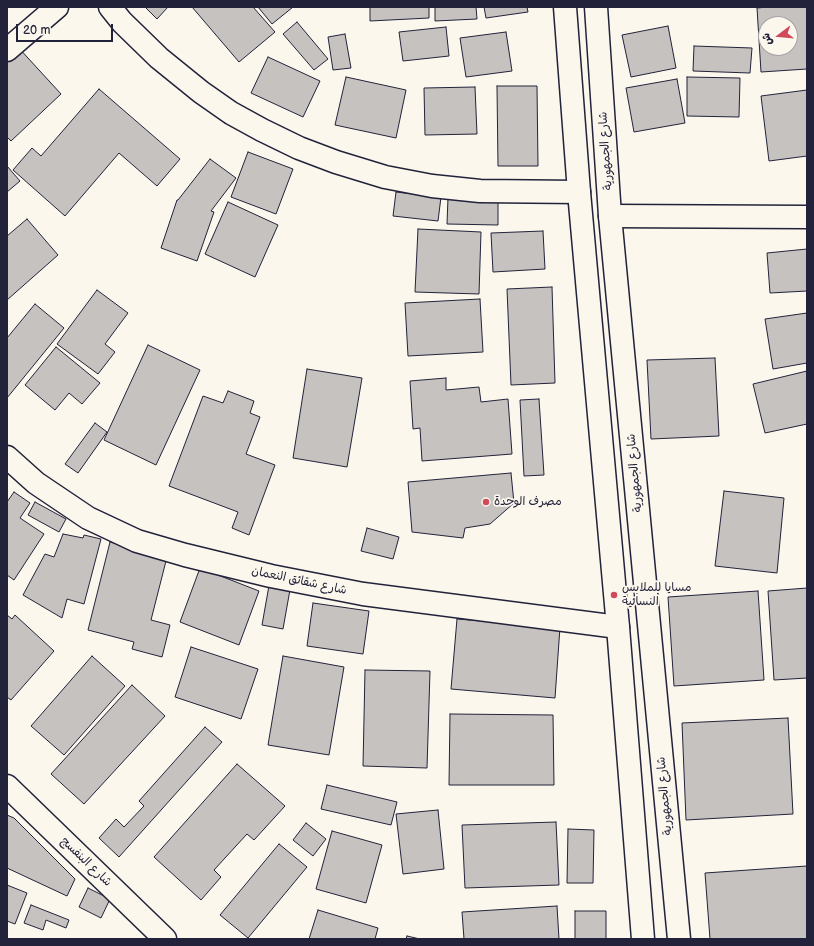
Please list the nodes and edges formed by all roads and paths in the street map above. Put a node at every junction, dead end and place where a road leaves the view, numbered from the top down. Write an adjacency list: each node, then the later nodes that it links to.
1 (57, 7): 5 (main road)
2 (110, 7): 6 (main road)
3 (565, 7): 6 (main road)
4 (596, 7): 7 (main road, شارع الجمهورية)
5 (7, 50)
6 (579, 192): 10 (main road)
7 (610, 216): 8 (main road); 14 (main road, شارع الجمهورية)
8 (807, 217)
9 (7, 457): 10 (main road, شارع شقائق النعمان)
10 (618, 626): 13 (main road)
11 (7, 786): 12 (main road, شارع البنفسج)
12 (165, 939)
13 (642, 939)
14 (678, 939)

